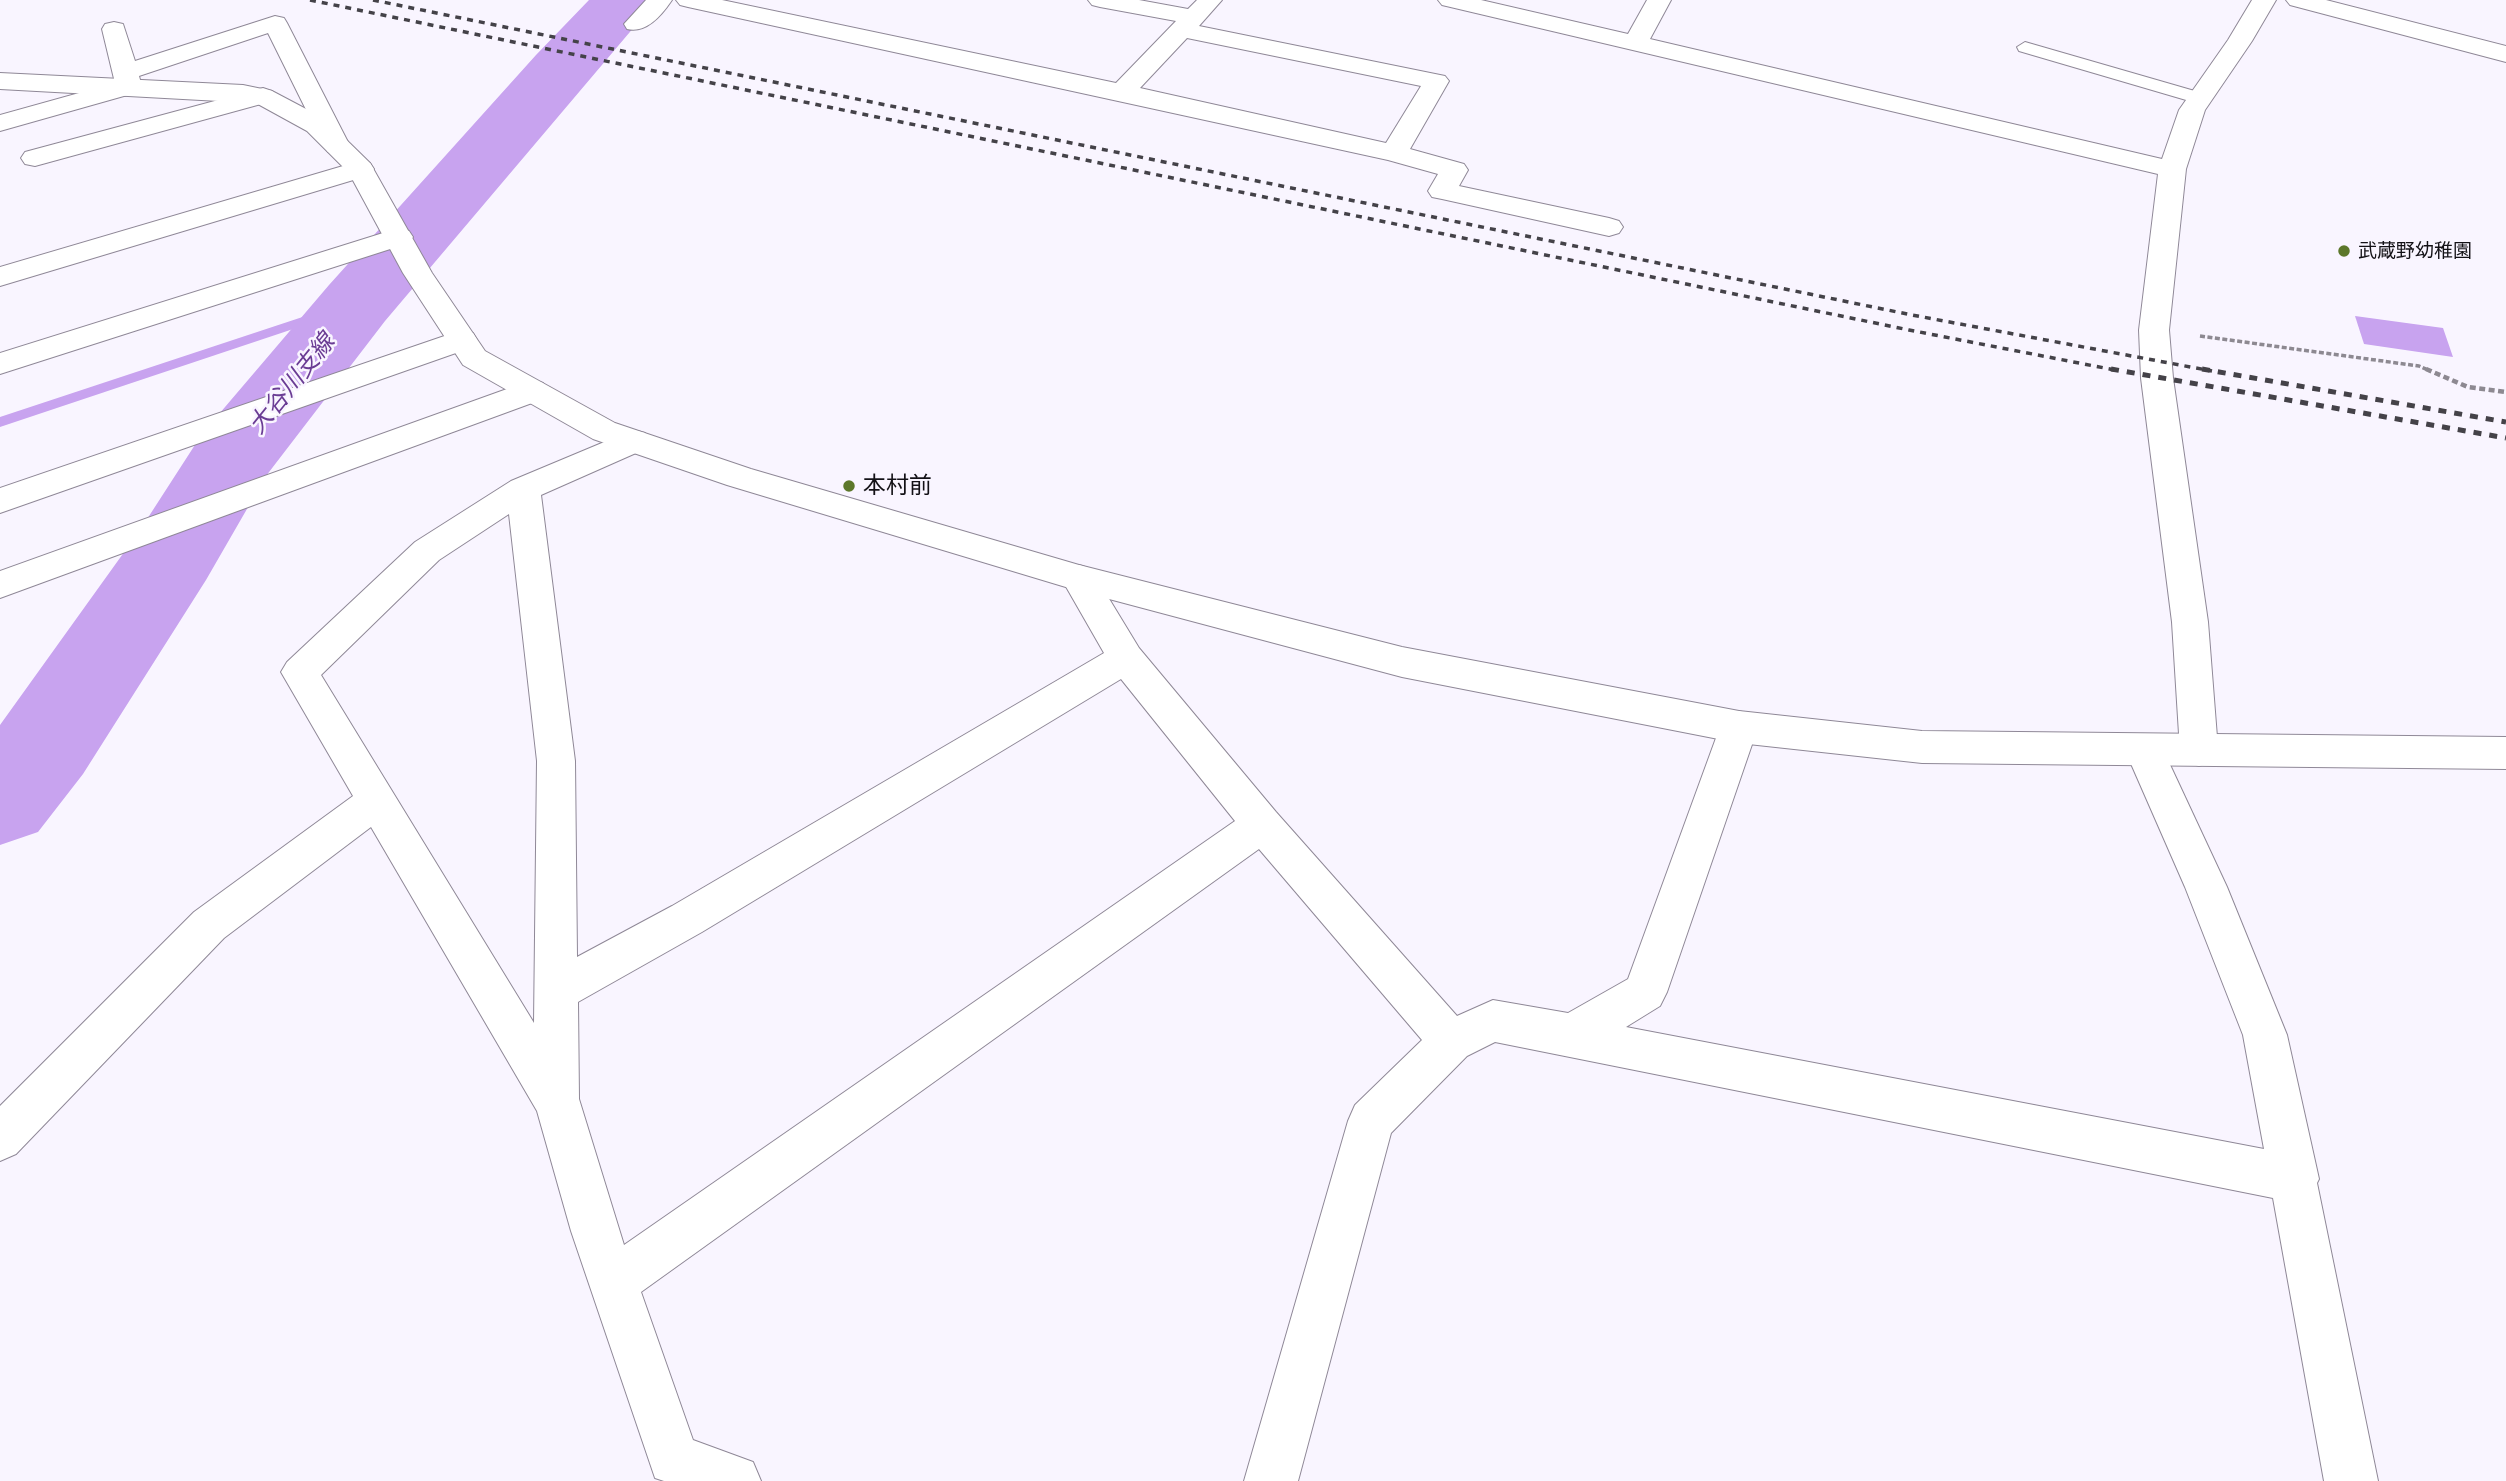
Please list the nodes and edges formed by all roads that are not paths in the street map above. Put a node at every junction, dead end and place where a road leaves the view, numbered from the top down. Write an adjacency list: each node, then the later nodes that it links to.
1 (660, 0): 10 (street)
2 (688, 0): 17 (street)
3 (1100, 0): 9 (street)
4 (1210, 0): 9 (street)
5 (1450, 0): 12 (street)
6 (1659, 0): 12 (street)
7 (2264, 0): 19 (street)
8 (2298, 0): 14 (street)
9 (1186, 23): 17 (street); 22 (street)
10 (636, 24)
11 (114, 29): 15 (street)
12 (1634, 45): 25 (street)
13 (2025, 47): 19 (lane)
14 (2506, 54)
15 (127, 80): 16 (street); 18 (street); 20 (street); 21 (street)
16 (0, 81)
17 (1122, 92): 22 (street)
18 (263, 96): 21 (street); 23 (street)
19 (2199, 98): 25 (street)
20 (0, 122)
21 (337, 146): 24 (street)
22 (1394, 153): 26 (street)
23 (34, 158)
24 (360, 169): 27 (street); 28 (street)
25 (2172, 169): 40 (street)
26 (1609, 227)
27 (399, 237): 29 (street); 30 (street)
28 (0, 277)
29 (462, 340): 31 (street); 34 (street)
30 (0, 364)
31 (532, 391): 32 (street); 36 (street)
32 (633, 441): 33 (street); 35 (street)
33 (523, 489): 42 (street); 44 (street)
34 (0, 501)
35 (1079, 578): 37 (street); 38 (street)
36 (0, 585)
37 (1126, 658): 43 (street); 44 (street)
38 (1740, 727): 39 (street); 45 (street)
39 (2144, 750): 40 (street); 49 (street)
40 (2199, 750): 41 (street)
41 (2506, 753)
42 (377, 800): 47 (street); 48 (street)
43 (1262, 824): 46 (street); 50 (street)
44 (555, 992): 47 (street)
45 (1572, 1035): 46 (street); 49 (street)
46 (1451, 1041): 52 (street)
47 (556, 1099): 50 (street)
48 (0, 1138)
49 (2295, 1179): 53 (street)
50 (612, 1282): 51 (street)
51 (734, 1481)
52 (1271, 1481)
53 (2351, 1481)

